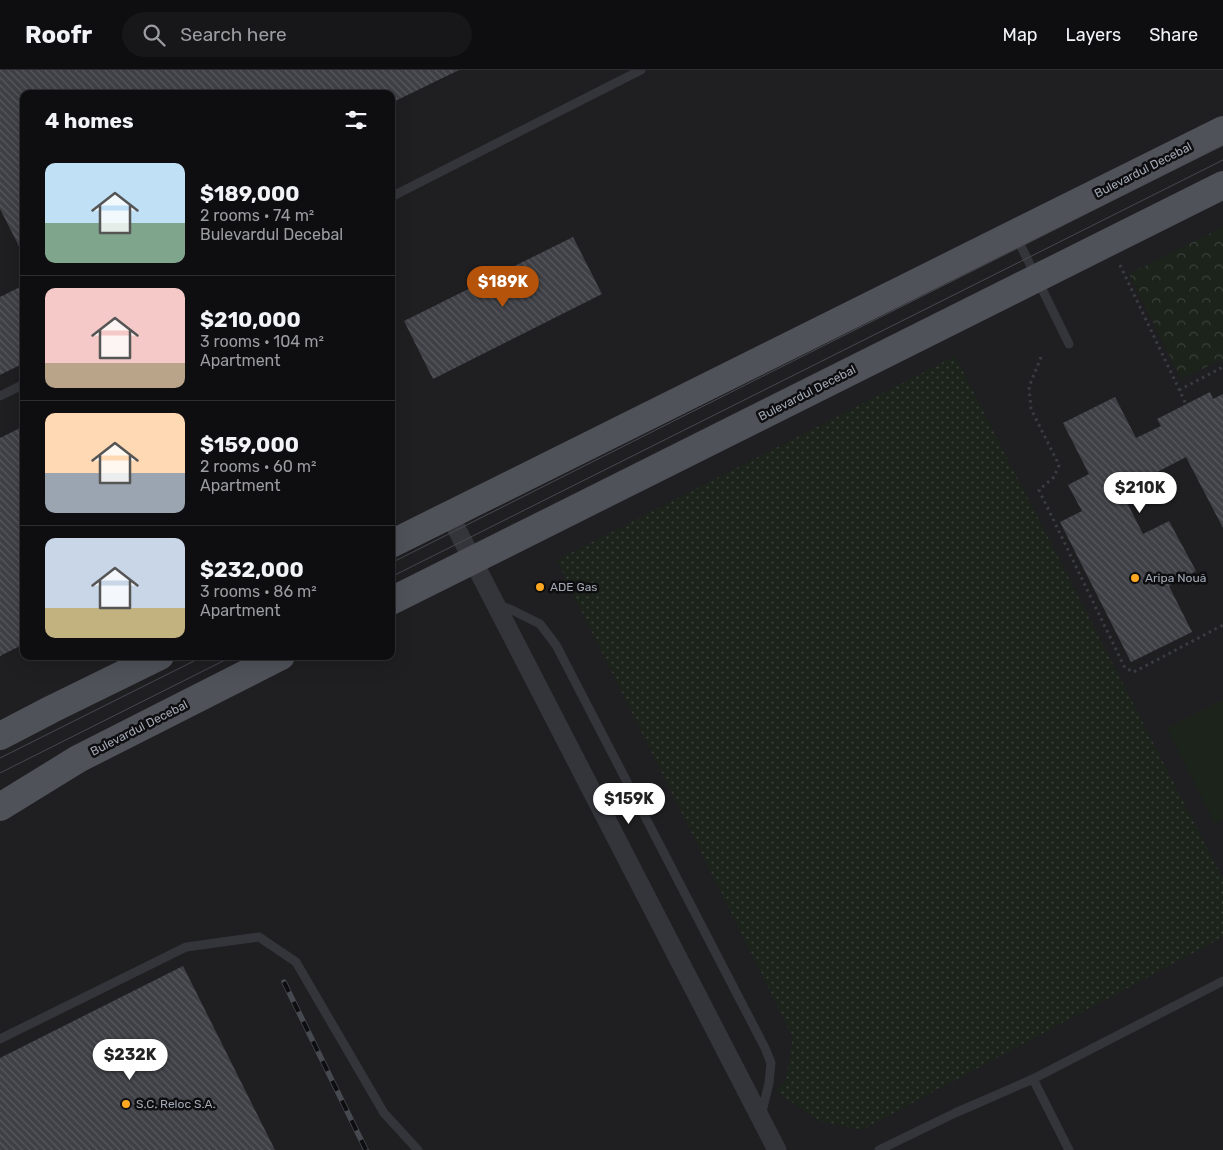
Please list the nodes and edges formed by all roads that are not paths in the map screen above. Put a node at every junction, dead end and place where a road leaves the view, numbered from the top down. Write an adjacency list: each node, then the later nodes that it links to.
1 (641, 70): 4 (lane)
2 (1223, 130): 5 (main road, Bulevardul Decebal)
3 (1223, 185): 6 (main road, Bulevardul Decebal)
4 (395, 195)
5 (1014, 234): 6 (lane); 10 (main road, Bulevardul Decebal)
6 (1036, 278): 7 (lane); 12 (main road, Bulevardul Decebal)
7 (1069, 344)
8 (20, 386): 9 (lane)
9 (0, 396)
10 (450, 516): 11 (main road, Bulevardul Decebal); 12 (street)
11 (395, 542)
12 (473, 560): 13 (main road, Bulevardul Decebal); 14 (street)
13 (395, 599)
14 (496, 605): 22 (street); 22 (lane)
15 (152, 660): 17 (main road)
16 (273, 660): 18 (main road, Bulevardul Decebal)
17 (0, 736)
18 (0, 807)
19 (1223, 981): 21 (lane)
20 (0, 1039): 23 (lane)
21 (1033, 1079): 25 (lane); 26 (lane)
22 (761, 1119): 24 (street)
23 (418, 1150)
24 (777, 1150)
25 (879, 1150)
26 (1069, 1150)

